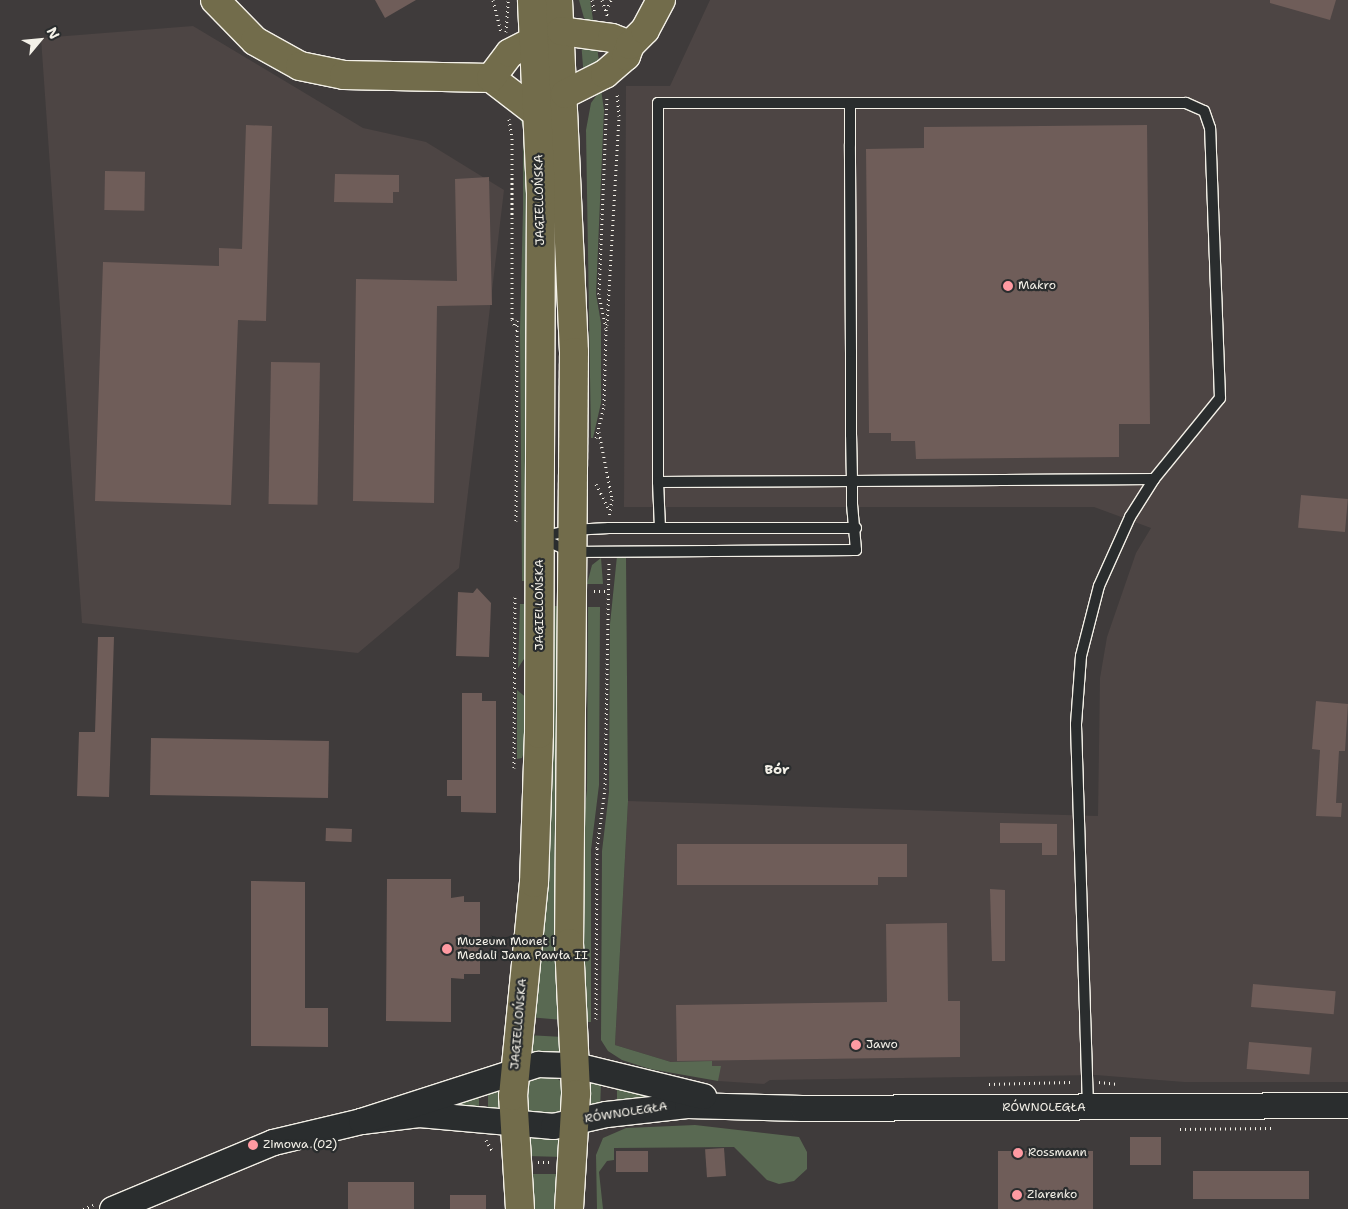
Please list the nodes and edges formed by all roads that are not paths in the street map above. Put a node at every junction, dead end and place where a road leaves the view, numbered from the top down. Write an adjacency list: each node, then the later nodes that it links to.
1 (215, 0): 8 (main road)
2 (532, 0): 6 (main road, JAGIELLOŃSKA)
3 (558, 0): 5 (main road)
4 (661, 0): 7 (main road)
5 (561, 31): 7 (main road); 9 (main road)
6 (535, 40): 8 (main road); 11 (main road, JAGIELLOŃSKA)
7 (630, 45): 9 (main road)
8 (491, 78): 11 (main road)
9 (565, 94): 18 (main road)
10 (850, 103): 12 (lane); 13 (lane); 14 (lane)
11 (538, 114): 17 (main road, JAGIELLOŃSKA)
12 (1154, 479): 13 (lane); 23 (lane)
13 (852, 481): 14 (lane); 16 (lane)
14 (658, 482): 15 (lane)
15 (660, 528): 16 (lane); 18 (lane)
16 (856, 528): 18 (lane)
17 (528, 534): 18 (lane); 18 (lane); 20 (main road, JAGIELLOŃSKA)
18 (571, 541): 19 (main road)
19 (575, 1065): 20 (street, RÓWNOLEGŁA); 21 (street, RÓWNOLEGŁA); 25 (main road)
20 (514, 1070): 24 (street, RÓWNOLEGŁA); 26 (main road, JAGIELLOŃSKA)
21 (740, 1105): 23 (street, RÓWNOLEGŁA); 25 (street, RÓWNOLEGŁA)
22 (1348, 1105): 23 (street, RÓWNOLEGŁA)
23 (1088, 1108)
24 (361, 1121): 26 (street, RÓWNOLEGŁA); 27 (street)
25 (575, 1121): 26 (street, RÓWNOLEGŁA); 29 (main road)
26 (513, 1124): 28 (main road, JAGIELLOŃSKA)
27 (112, 1209)
28 (520, 1209)
29 (569, 1209)

